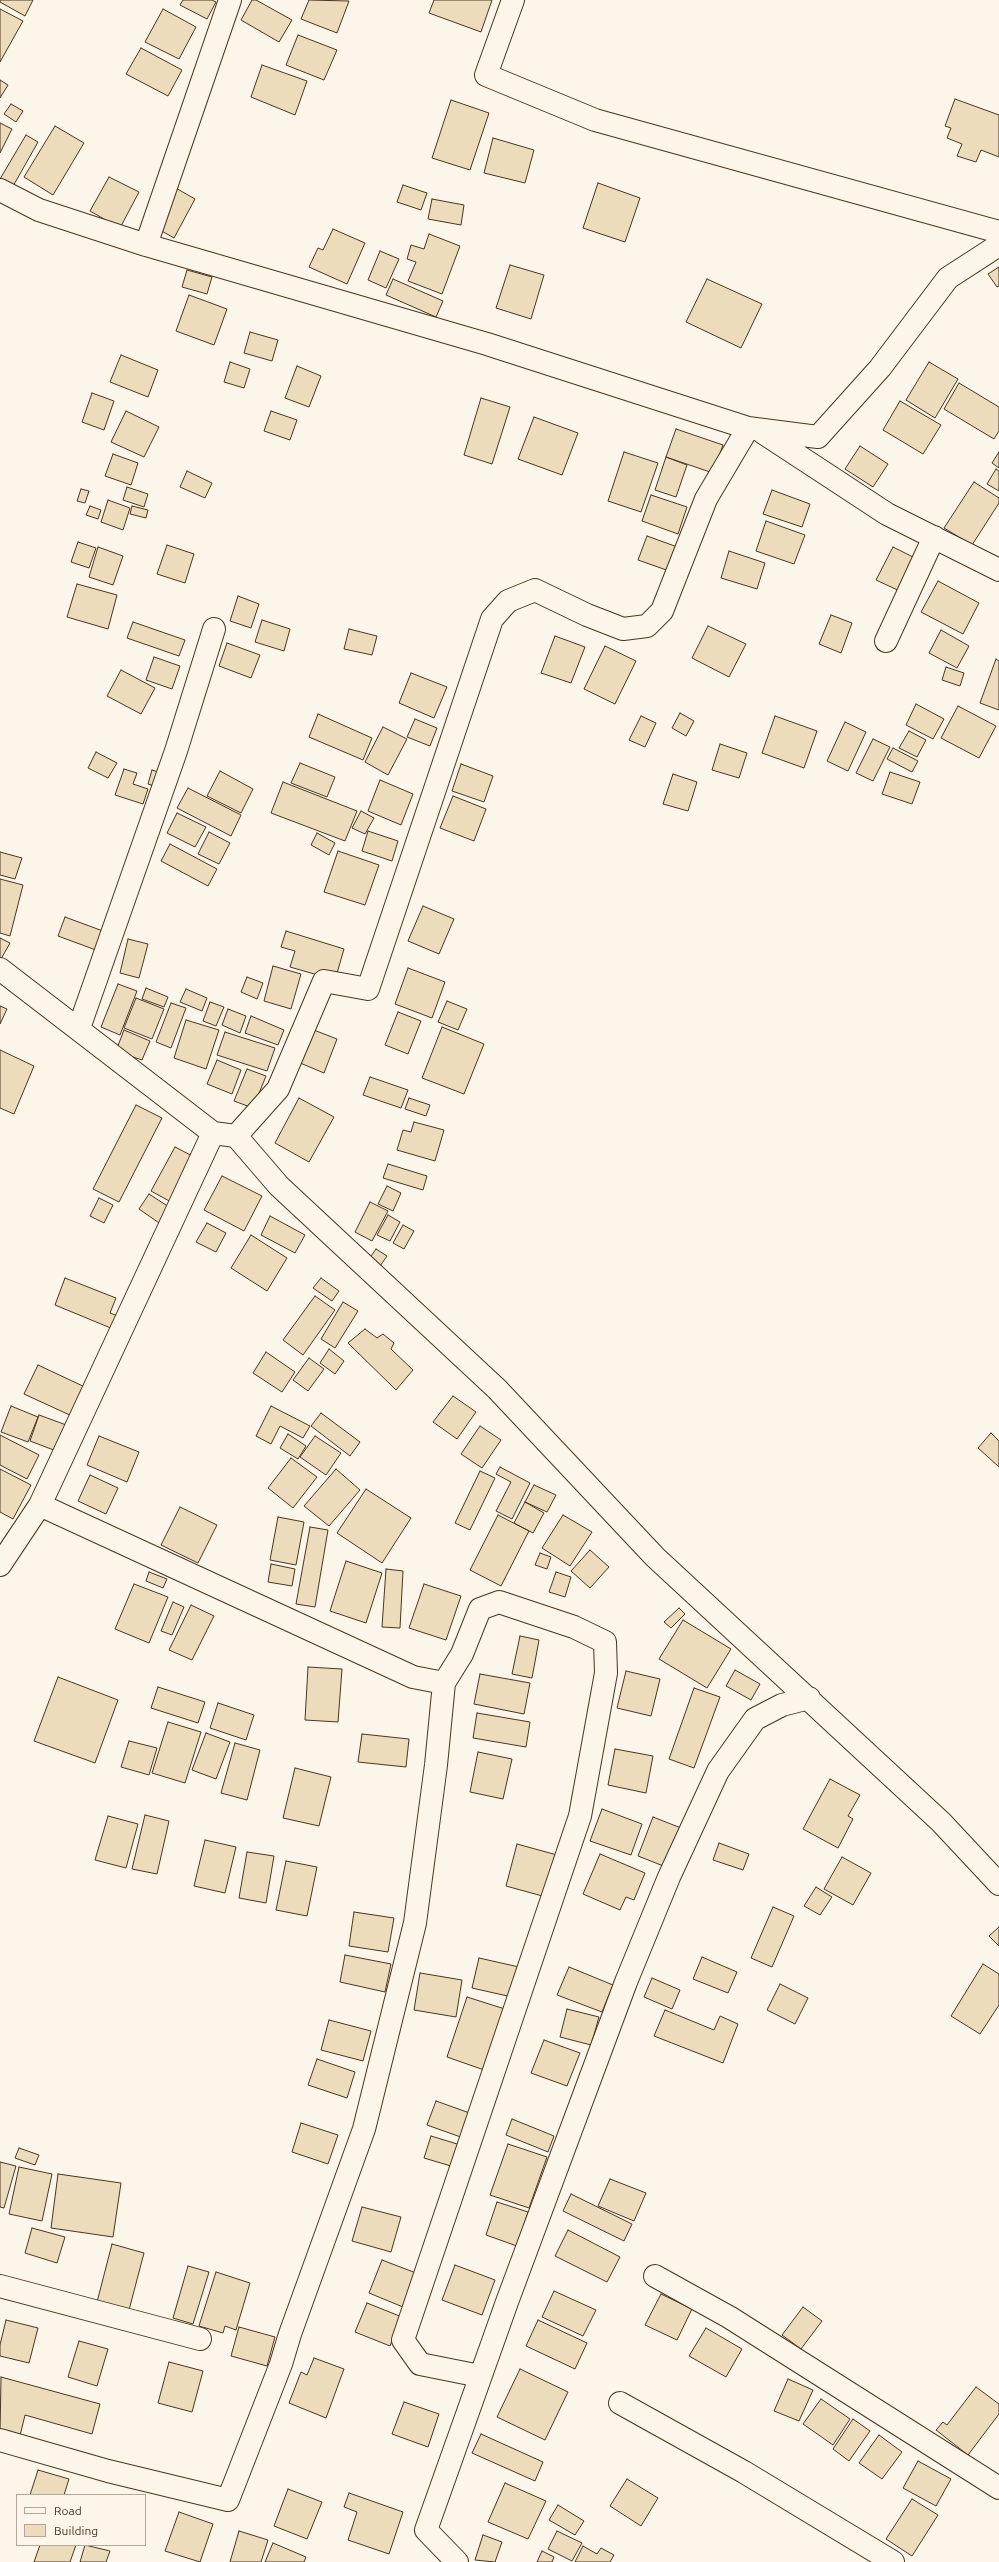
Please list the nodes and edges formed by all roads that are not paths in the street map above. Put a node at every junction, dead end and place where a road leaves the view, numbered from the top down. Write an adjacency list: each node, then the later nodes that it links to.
1 (230, 0): 6 (street)
2 (513, 0): 4 (street)
3 (0, 190): 6 (street)
4 (999, 232)
5 (999, 244): 7 (street)
6 (146, 245): 7 (street)
7 (753, 429): 8 (street); 15 (street)
8 (934, 537): 9 (street); 11 (street)
9 (999, 570)
10 (214, 629): 13 (street)
11 (886, 641)
12 (0, 969): 13 (street)
13 (79, 1028): 14 (street)
14 (213, 1133): 15 (street); 16 (street)
15 (236, 1136): 19 (street)
16 (40, 1505): 17 (street); 18 (street)
17 (0, 1565)
18 (444, 1683): 24 (street); 26 (street)
19 (809, 1698): 20 (street); 24 (street)
20 (999, 1884)
21 (654, 2276): 27 (street)
22 (0, 2286): 23 (street)
23 (200, 2339)
24 (480, 2376): 28 (street)
25 (620, 2403): 29 (street)
26 (0, 2440)
27 (999, 2488)
28 (457, 2562)
29 (893, 2562)

